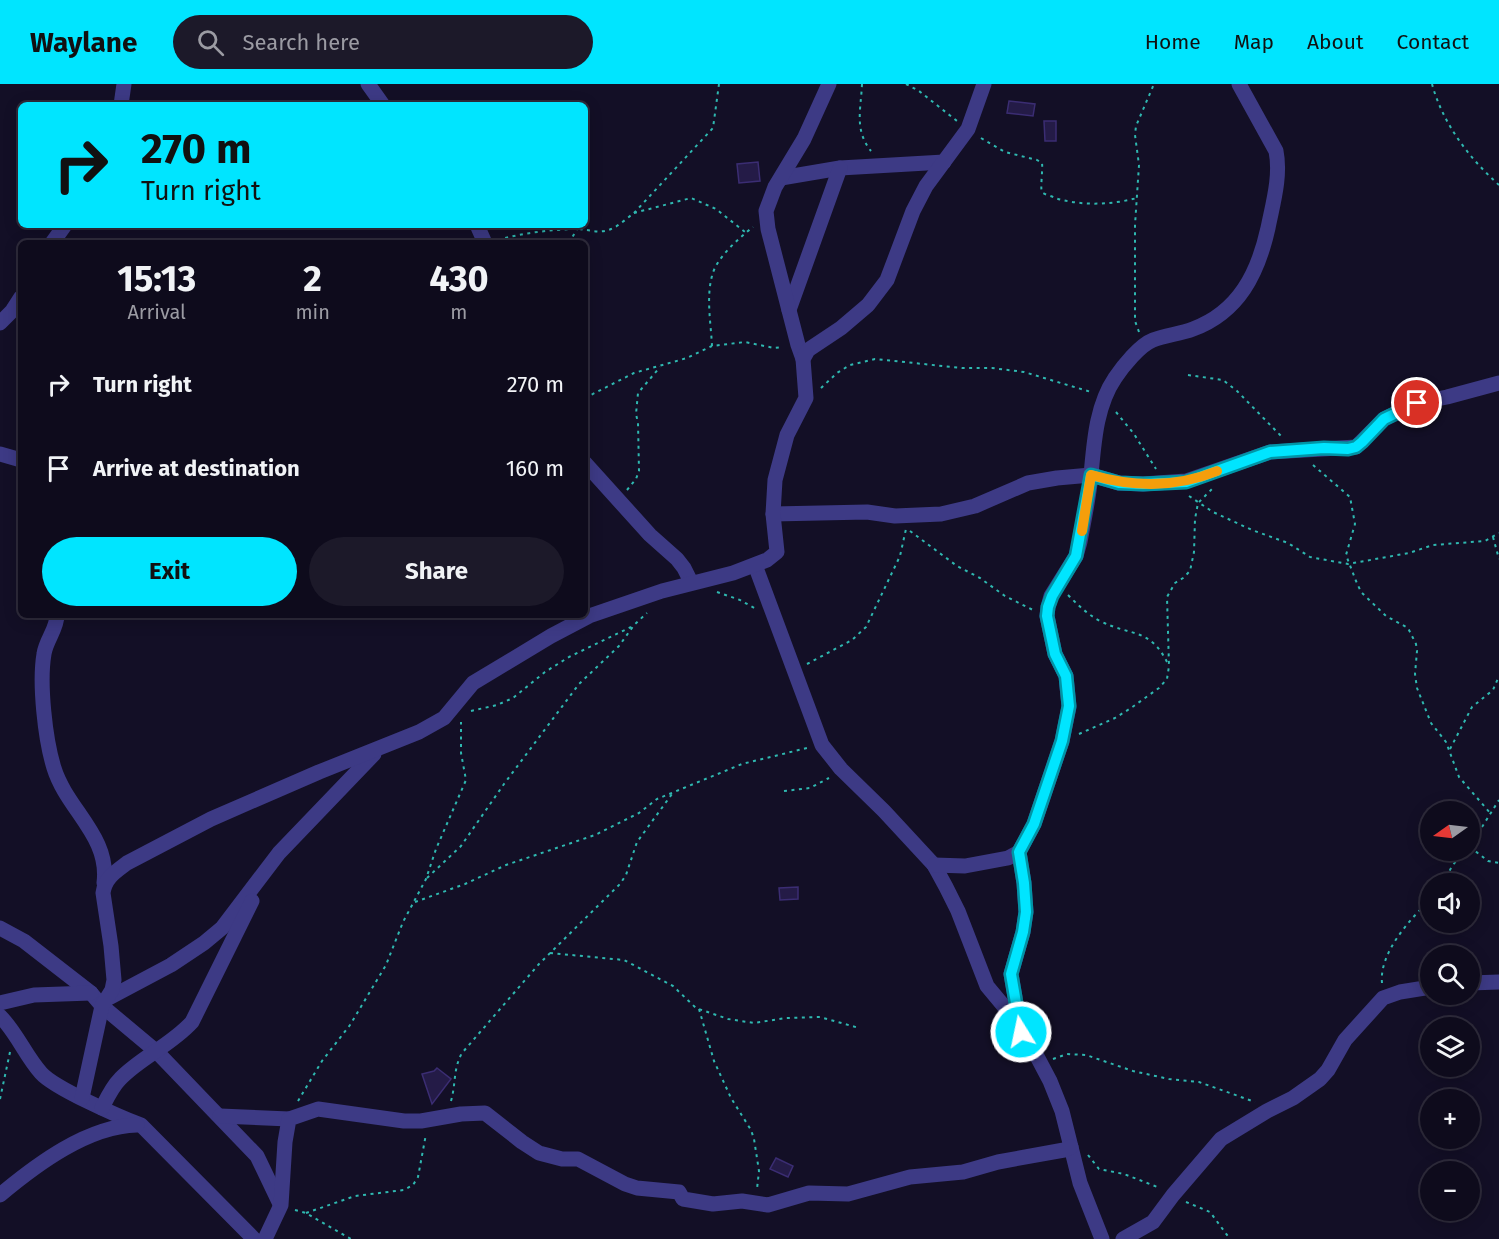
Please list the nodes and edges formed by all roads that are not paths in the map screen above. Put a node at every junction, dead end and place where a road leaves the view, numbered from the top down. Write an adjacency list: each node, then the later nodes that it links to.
1 (124, 84): 6 (street)
2 (368, 84): 7 (street)
3 (829, 84): 10 (street)
4 (984, 84): 8 (street)
5 (1239, 84): 21 (street)
6 (121, 102)
7 (381, 102)
8 (944, 162): 9 (street); 16 (street)
9 (840, 168): 10 (street); 14 (street)
10 (781, 178): 14 (street)
11 (480, 228): 12 (street)
12 (490, 240)
13 (18, 302): 15 (street)
14 (789, 310): 16 (street)
15 (0, 323)
16 (800, 352): 22 (street)
17 (1499, 383): 21 (street)
18 (0, 454): 19 (street)
19 (18, 459)
20 (588, 465): 24 (street)
21 (1091, 475): 22 (street); 29 (street)
22 (773, 514): 23 (street)
23 (755, 565): 24 (street); 30 (street)
24 (691, 582): 26 (street)
25 (56, 618): 32 (street)
26 (588, 618)
27 (588, 618): 28 (street)
28 (380, 748): 31 (street); 32 (street)
29 (1019, 852): 30 (street); 41 (street)
30 (934, 865): 41 (street)
31 (266, 868): 38 (street); 42 (street)
32 (104, 883): 38 (street)
33 (0, 928): 37 (street)
34 (1499, 982): 35 (street)
35 (1480, 983)
36 (1420, 989): 54 (street)
37 (91, 993): 38 (street); 39 (street)
38 (105, 1002): 42 (street); 43 (street)
39 (0, 1003)
40 (0, 1016): 43 (street)
41 (1021, 1032): 48 (street)
42 (157, 1052): 44 (street); 45 (street)
43 (82, 1098): 44 (street)
44 (102, 1107): 47 (street)
45 (220, 1116): 46 (street); 50 (street)
46 (289, 1119): 48 (street); 50 (street)
47 (141, 1125): 49 (street); 51 (street)
48 (1071, 1147): 53 (street)
49 (0, 1194)
50 (281, 1205): 52 (street)
51 (254, 1239)
52 (265, 1239)
53 (1102, 1239)
54 (1123, 1239)

